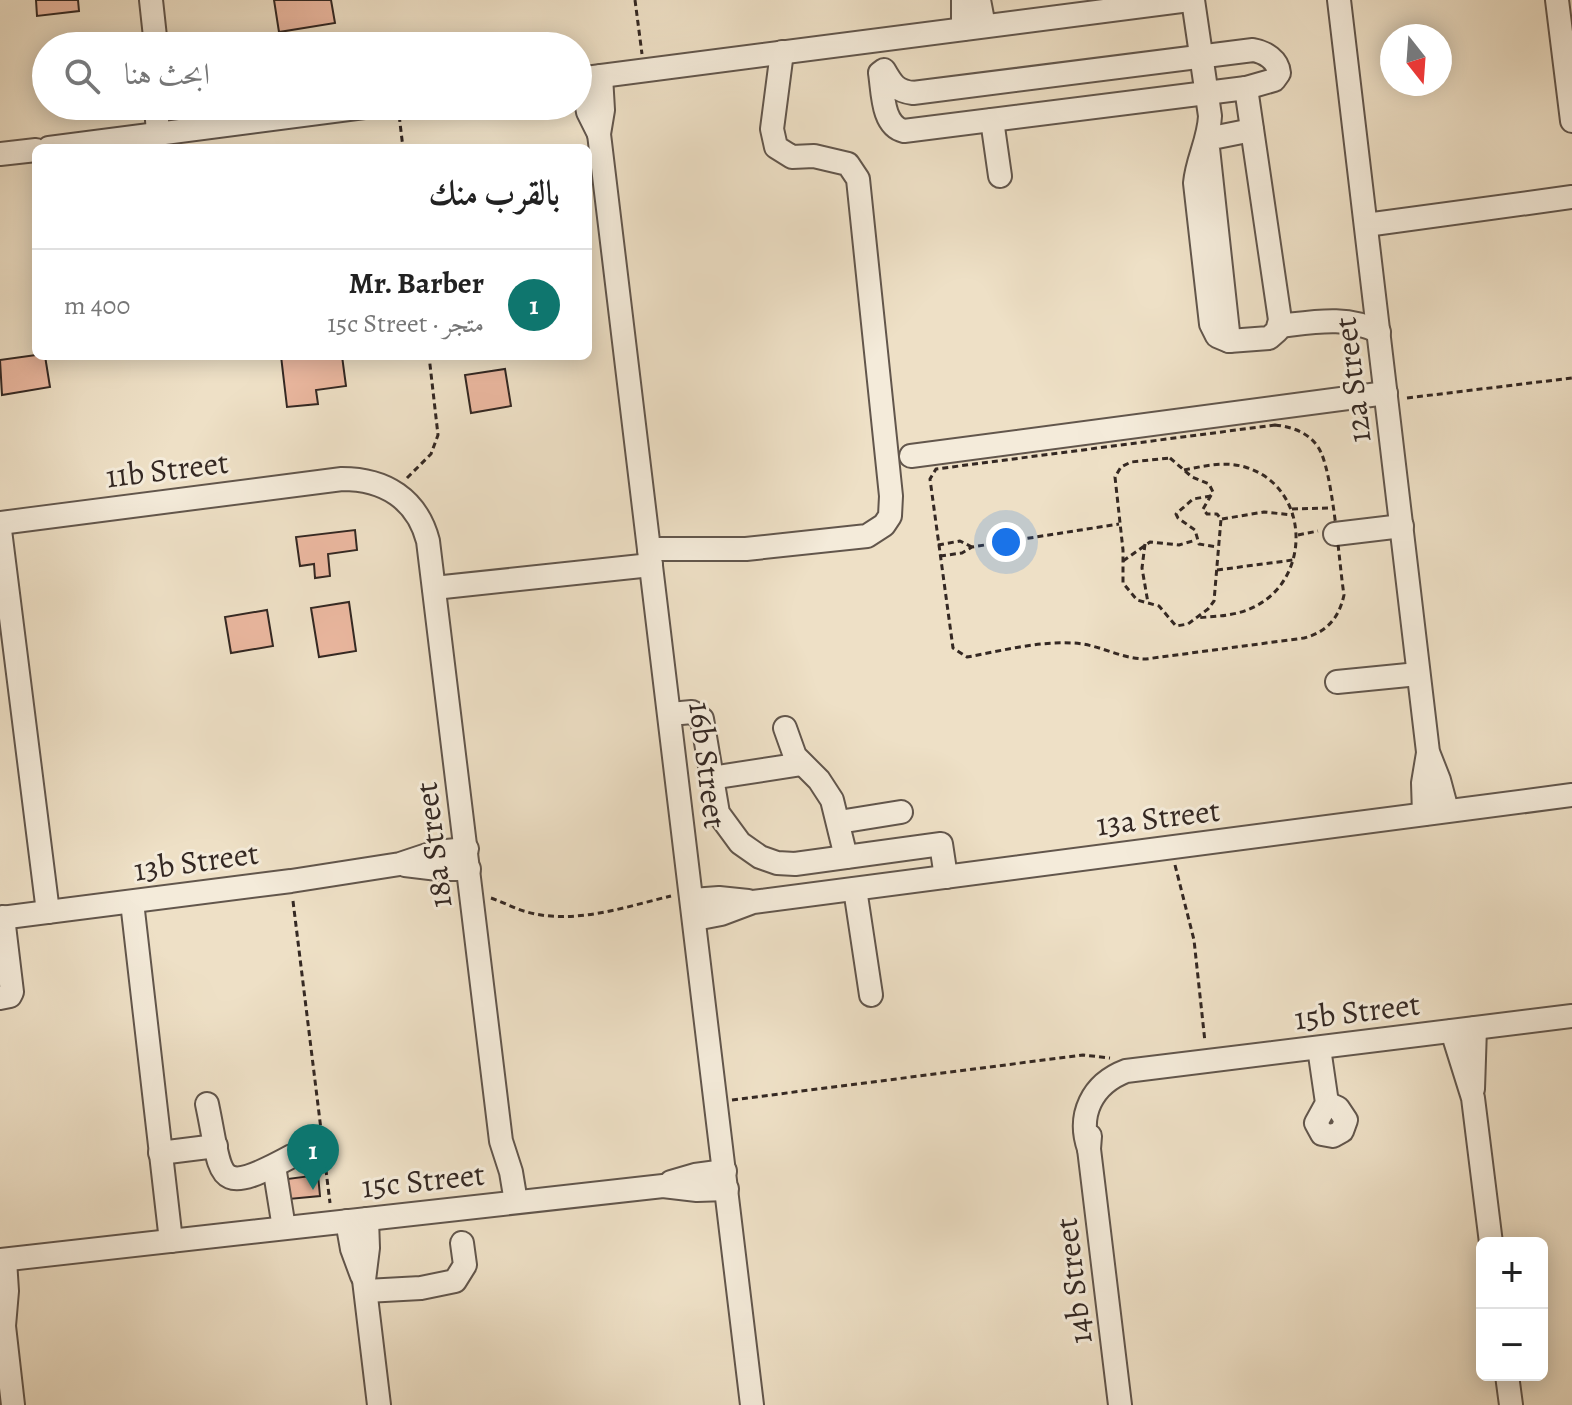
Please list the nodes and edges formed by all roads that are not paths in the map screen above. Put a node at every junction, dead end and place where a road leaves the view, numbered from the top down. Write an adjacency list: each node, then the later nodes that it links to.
1 (151, 0): 8 (street)
2 (963, 0): 7 (street)
3 (979, 0): 7 (street)
4 (1191, 0): 7 (street); 11 (street)
5 (1339, 0): 33 (street, 12a Street)
6 (1557, 0): 12 (street)
7 (973, 28): 9 (street)
8 (154, 32)
9 (878, 40): 10 (street); 13 (street)
10 (782, 52): 14 (street); 45 (street)
11 (1201, 56): 16 (street); 17 (street); 18 (street)
12 (1568, 56): 23 (street)
13 (882, 69): 17 (street); 25 (street)
14 (592, 77)
15 (592, 88): 45 (street, 16b Street)
16 (1246, 88): 18 (street); 24 (street)
17 (913, 93): 25 (street)
18 (1206, 93): 22 (street); 27 (street)
19 (161, 120): 26 (street)
20 (168, 120): 26 (street)
21 (265, 120): 26 (street)
22 (992, 120): 25 (street); 31 (street)
23 (1572, 121)
24 (1252, 130): 27 (street); 36 (street)
25 (904, 131)
26 (166, 133): 28 (street)
27 (1207, 139): 36 (street)
28 (80, 144)
29 (32, 150): 30 (street)
30 (0, 154)
31 (1000, 176)
32 (1572, 197): 33 (street)
33 (1366, 225): 34 (street, 12a Street)
34 (1374, 293): 35 (street); 37 (street, 12a Street)
35 (1339, 320): 36 (street); 37 (street)
36 (1279, 326)
37 (1379, 332): 38 (street, 12a Street)
38 (1386, 397): 39 (street); 42 (street, 12a Street)
39 (911, 456)
40 (400, 486): 41 (street, 11b Street); 46 (street, 18a Street)
41 (0, 523)
42 (1402, 526): 44 (street); 47 (street, 12a Street)
43 (0, 530): 65 (street)
44 (1335, 534)
45 (650, 557): 46 (street); 49 (street, 16b Street)
46 (434, 588): 60 (street, 18a Street)
47 (1418, 674): 48 (street); 51 (street, 12a Street)
48 (1337, 682)
49 (670, 714): 53 (street); 64 (street, 16b Street)
50 (785, 728): 52 (street)
51 (1428, 752): 55 (street, 12a Street); 57 (street, 12a Street)
52 (802, 764): 53 (street); 58 (street)
53 (711, 778): 59 (street)
54 (1572, 795): 55 (street, 13a Street)
55 (1447, 810): 57 (street, 13a Street)
56 (901, 812): 58 (street)
57 (1424, 814): 61 (street, 13a Street)
58 (839, 822): 59 (street)
59 (846, 857): 61 (street)
60 (468, 859): 63 (street, 13b Street); 80 (street, 18a Street)
61 (946, 877): 62 (street, 13a Street)
62 (855, 889): 64 (street, 13a Street); 67 (street)
63 (132, 902): 65 (street, 13b Street); 78 (street)
64 (693, 904): 79 (street, 16b Street)
65 (48, 912): 66 (street, 13b Street)
66 (1, 917): 68 (street)
67 (871, 995)
68 (0, 998)
69 (1572, 1016): 70 (street, 15b Street)
70 (1475, 1028): 71 (street, 15b Street); 74 (street)
71 (1452, 1031): 72 (street, 15b Street); 74 (street)
72 (1319, 1048): 73 (street, 15b Street); 75 (street)
73 (1100, 1095): 93 (street, 14b Street)
74 (1473, 1098): 83 (street)
75 (1327, 1103)
76 (207, 1104): 77 (street)
77 (216, 1146): 78 (street); 82 (street)
78 (160, 1153): 84 (street)
79 (726, 1180): 80 (street, 15c Street); 92 (street, 16b Street)
80 (508, 1203): 81 (street, 15c Street)
81 (349, 1221): 82 (street, 15c Street); 87 (street)
82 (284, 1228): 84 (street, 15c Street)
83 (1490, 1237)
84 (171, 1241): 86 (street, 15c Street)
85 (462, 1243): 87 (street)
86 (3, 1260): 88 (street)
87 (365, 1286): 91 (street)
88 (2, 1321): 90 (street)
89 (1508, 1381): 94 (street)
90 (13, 1405)
91 (379, 1405)
92 (752, 1405)
93 (1120, 1405)
94 (1511, 1405)

